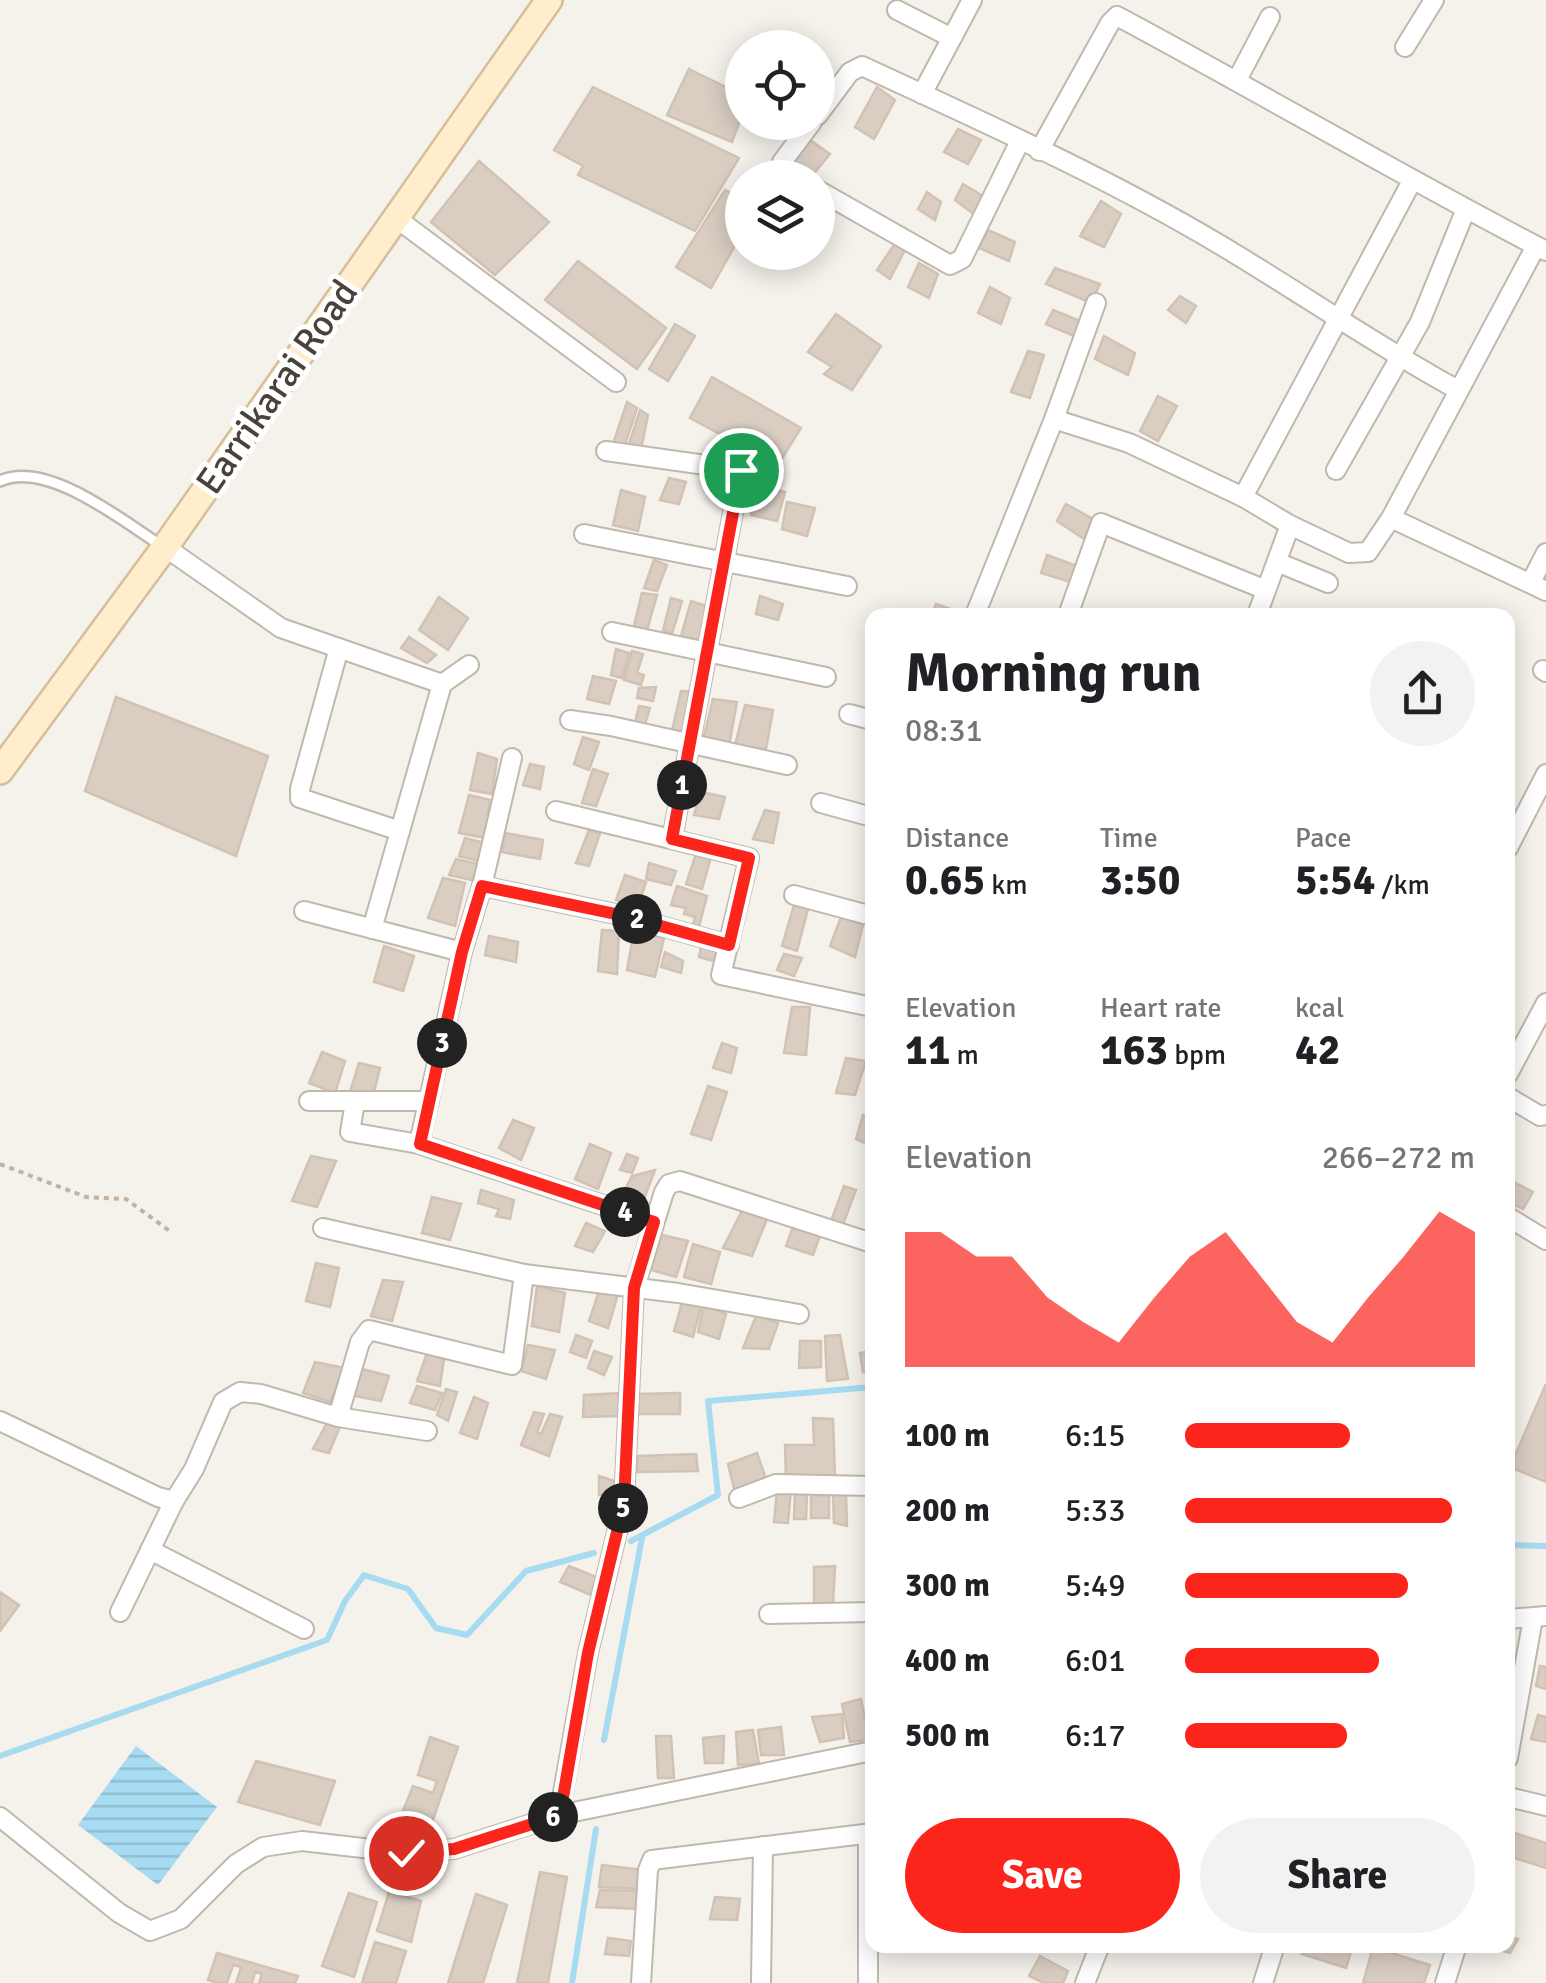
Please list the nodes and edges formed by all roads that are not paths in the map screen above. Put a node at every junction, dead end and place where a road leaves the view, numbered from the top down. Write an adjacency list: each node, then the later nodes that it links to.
1 (549, 0): 17 (main road, Earrikarai Road)
2 (972, 0): 7 (street)
3 (1434, 0): 8 (street)
4 (1122, 8): 9 (street); 13 (street)
5 (896, 10): 7 (street)
6 (1270, 17): 9 (street)
7 (952, 38): 11 (street)
8 (1405, 47)
9 (1238, 80): 14 (street)
10 (835, 93): 11 (street)
11 (922, 94): 12 (street)
12 (1020, 141): 13 (street); 15 (street)
13 (1039, 152): 20 (street)
14 (1412, 181): 16 (street); 20 (street)
15 (835, 200)
16 (1466, 209): 18 (street); 21 (street)
17 (396, 218): 22 (street); 32 (main road, Earrikarai Road)
18 (1541, 248): 23 (street)
19 (1096, 302): 24 (street)
20 (1340, 321): 21 (street); 28 (street)
21 (1399, 358): 23 (street); 26 (street)
22 (616, 382)
23 (1458, 390): 29 (street)
24 (1054, 419): 28 (street); 40 (street)
25 (606, 451): 34 (street)
26 (1336, 470)
27 (0, 481): 32 (lane)
28 (1243, 497): 30 (street)
29 (1391, 518): 30 (street); 38 (street)
30 (1290, 525): 35 (street)
31 (584, 534): 34 (street)
32 (164, 548): 44 (street); 55 (main road, Earrikarai Road)
33 (1546, 553): 38 (street)
34 (726, 561): 37 (street); 45 (street)
35 (1277, 562): 36 (street); 39 (street)
36 (1328, 583)
37 (848, 586)
38 (1538, 586)
39 (1266, 590): 41 (street); 42 (street)
40 (978, 608)
41 (1071, 608)
42 (1260, 608)
43 (612, 632): 45 (street)
44 (339, 648): 48 (street); 60 (street)
45 (708, 652): 47 (street); 52 (street)
46 (469, 665): 48 (street)
47 (826, 677)
48 (442, 684): 60 (street)
49 (849, 714): 50 (street)
50 (865, 718)
51 (570, 720): 52 (street)
52 (690, 745): 54 (street); 62 (street)
53 (512, 758): 63 (street)
54 (786, 764)
55 (0, 772)
56 (1546, 774): 61 (street)
57 (821, 803): 59 (street)
58 (556, 811): 62 (street)
59 (865, 815)
60 (400, 831): 67 (street)
61 (1515, 834)
62 (672, 839): 68 (street)
63 (482, 886): 68 (street); 69 (street)
64 (794, 895): 66 (street)
65 (304, 911): 67 (street)
66 (865, 914)
67 (372, 929): 69 (street)
68 (729, 945): 71 (street)
69 (462, 952): 74 (street)
70 (1546, 1003): 72 (street)
71 (865, 1006)
72 (1515, 1061)
73 (309, 1101): 75 (street)
74 (429, 1101): 75 (street); 78 (street)
75 (355, 1102): 78 (street)
76 (1515, 1102): 77 (street)
77 (1546, 1115)
78 (420, 1144): 80 (street)
79 (1515, 1221): 82 (street)
80 (654, 1222): 83 (street); 85 (street)
81 (324, 1228): 84 (street)
82 (1546, 1240)
83 (865, 1241)
84 (524, 1274): 85 (street); 87 (street)
85 (634, 1288): 86 (street); 103 (street)
86 (799, 1314)
87 (338, 1416): 89 (street); 92 (street)
88 (0, 1422): 92 (street)
89 (427, 1431)
90 (865, 1486): 91 (street)
91 (739, 1498)
92 (174, 1501): 93 (street)
93 (150, 1550): 94 (street); 98 (street)
94 (120, 1612)
95 (865, 1612): 96 (street)
96 (769, 1614)
97 (1539, 1617): 99 (street)
98 (304, 1628)
99 (1515, 1726)
100 (865, 1752): 103 (street)
101 (1515, 1799): 102 (street)
102 (1546, 1806)
103 (560, 1815): 104 (street)
104 (0, 1817)
105 (865, 1835): 106 (street)
106 (763, 1846): 111 (street); 112 (street)
107 (868, 1953): 113 (street)
108 (1097, 1953): 114 (street)
109 (1273, 1953): 115 (street)
110 (1454, 1953): 116 (street)
111 (641, 1983)
112 (761, 1983)
113 (868, 1983)
114 (1085, 1983)
115 (1264, 1983)
116 (1445, 1983)

